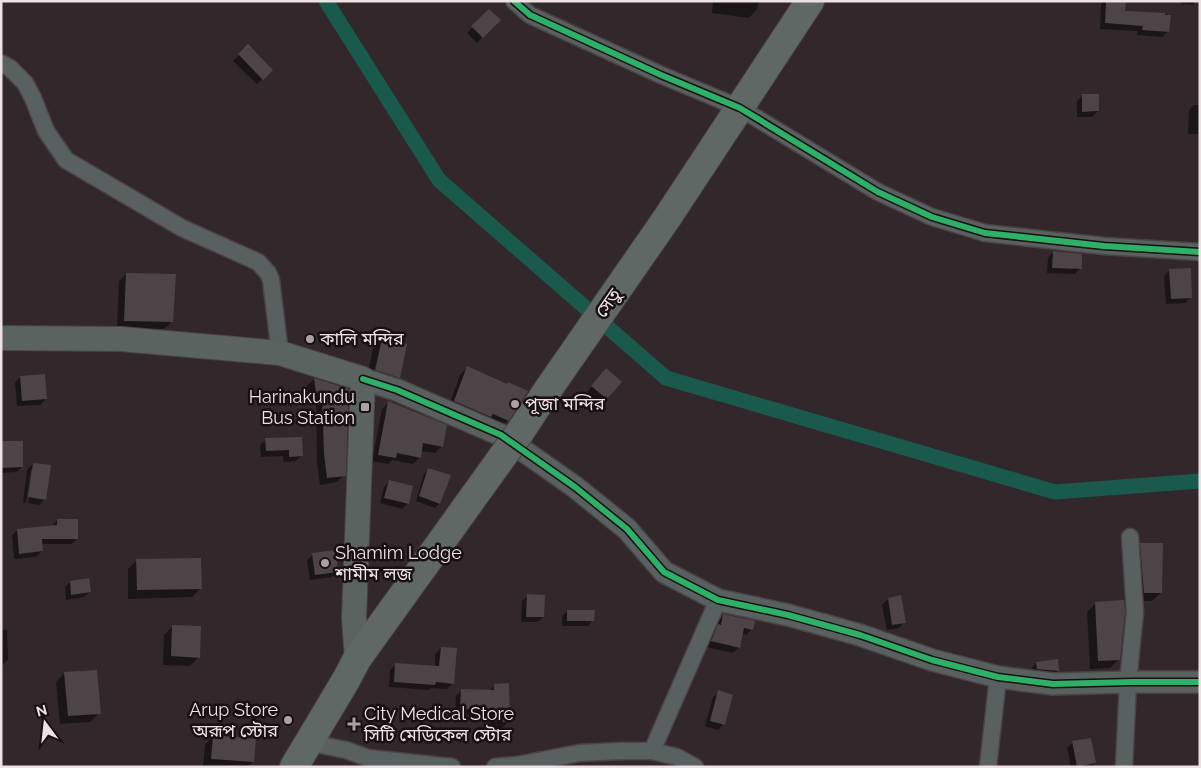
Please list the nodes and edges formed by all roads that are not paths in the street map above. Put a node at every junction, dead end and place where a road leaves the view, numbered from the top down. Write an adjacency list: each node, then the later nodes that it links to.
1 (514, 1): 4 (street)
2 (810, 1): 4 (highway, সেতু)
3 (1, 63): 7 (street)
4 (740, 108): 5 (street); 11 (highway, সেতু)
5 (1200, 252)
6 (1, 338): 7 (main road)
7 (280, 353): 8 (main road)
8 (363, 379): 10 (street); 11 (main road)
9 (1130, 537): 13 (street)
10 (718, 600): 12 (street); 16 (street)
11 (357, 659): 15 (highway, সেতু)
12 (998, 677): 13 (street); 22 (street)
13 (1128, 682): 14 (street); 23 (street)
14 (1200, 682)
15 (310, 740): 18 (highway, সেতু); 19 (street)
16 (652, 751): 17 (street); 21 (street)
17 (517, 766): 20 (street)
18 (294, 767)
19 (452, 767)
20 (495, 767)
21 (695, 767)
22 (988, 767)
23 (1124, 767)

